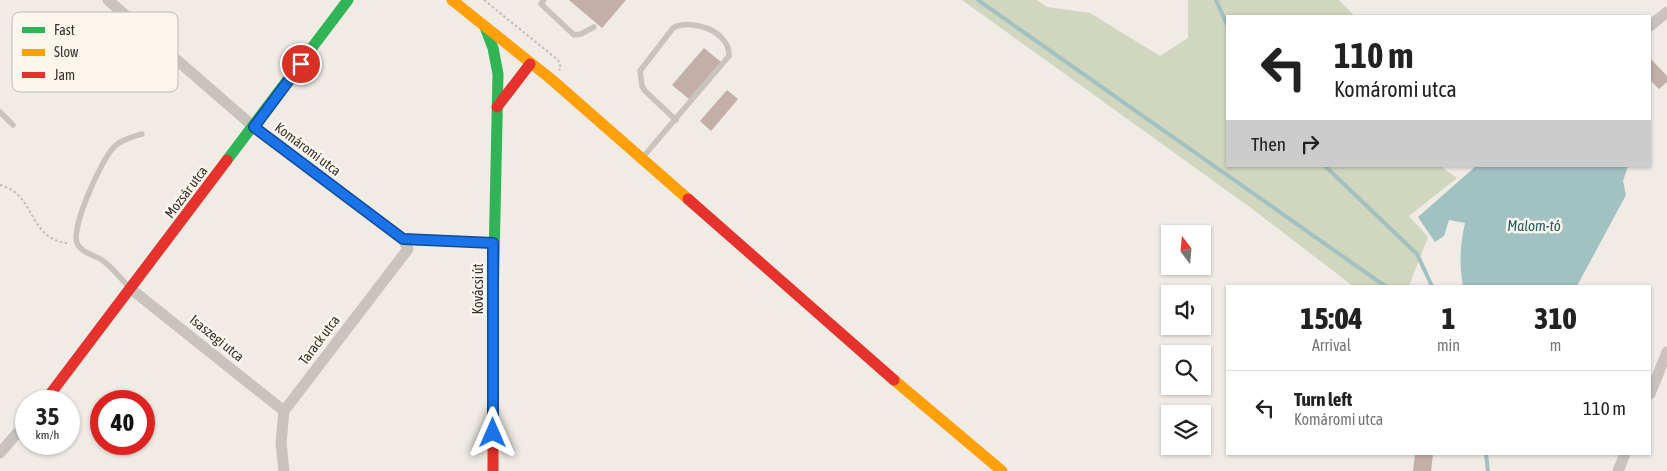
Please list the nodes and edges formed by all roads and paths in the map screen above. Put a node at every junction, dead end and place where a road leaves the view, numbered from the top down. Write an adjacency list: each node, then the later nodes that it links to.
1 (108, 0): 6 (street, Komáromi utca)
2 (348, 0): 19 (street, Mozsár utca)
3 (452, 0): 9 (street)
4 (484, 0): 14 (path)
5 (544, 0): 10 (lane)
6 (122, 12)
7 (1667, 12): 8 (street)
8 (1651, 25)
9 (484, 26): 11 (street); 13 (street, Kovácsi út)
10 (594, 27)
11 (525, 60): 13 (street); 14 (street); 15 (street)
12 (178, 61): 19 (street, Komáromi utca)
13 (498, 74): 15 (street, Kovácsi út)
14 (551, 79): 21 (street)
15 (497, 107): 24 (street, Kovácsi út)
16 (0, 112): 18 (lane)
17 (676, 120): 17 (lane); 21 (lane)
18 (14, 125)
19 (254, 127): 23 (street, Komáromi utca); 26 (street, Mozsár utca)
20 (142, 134): 25 (lane)
21 (641, 159): 36 (street)
22 (0, 185): 25 (path)
23 (403, 239): 24 (street); 30 (street, Tarack utca)
24 (493, 243): 35 (street, Kovácsi út)
25 (77, 244): 26 (lane)
26 (131, 289): 28 (street, Mozsár utca); 30 (street, Isaszegi utca)
27 (1667, 352): 29 (street)
28 (53, 390)
29 (1651, 392)
30 (284, 411): 34 (street)
31 (15, 436): 32 (street)
32 (0, 453)
33 (1625, 455): 37 (street)
34 (284, 471)
35 (493, 471)
36 (1002, 471)
37 (1618, 471)

